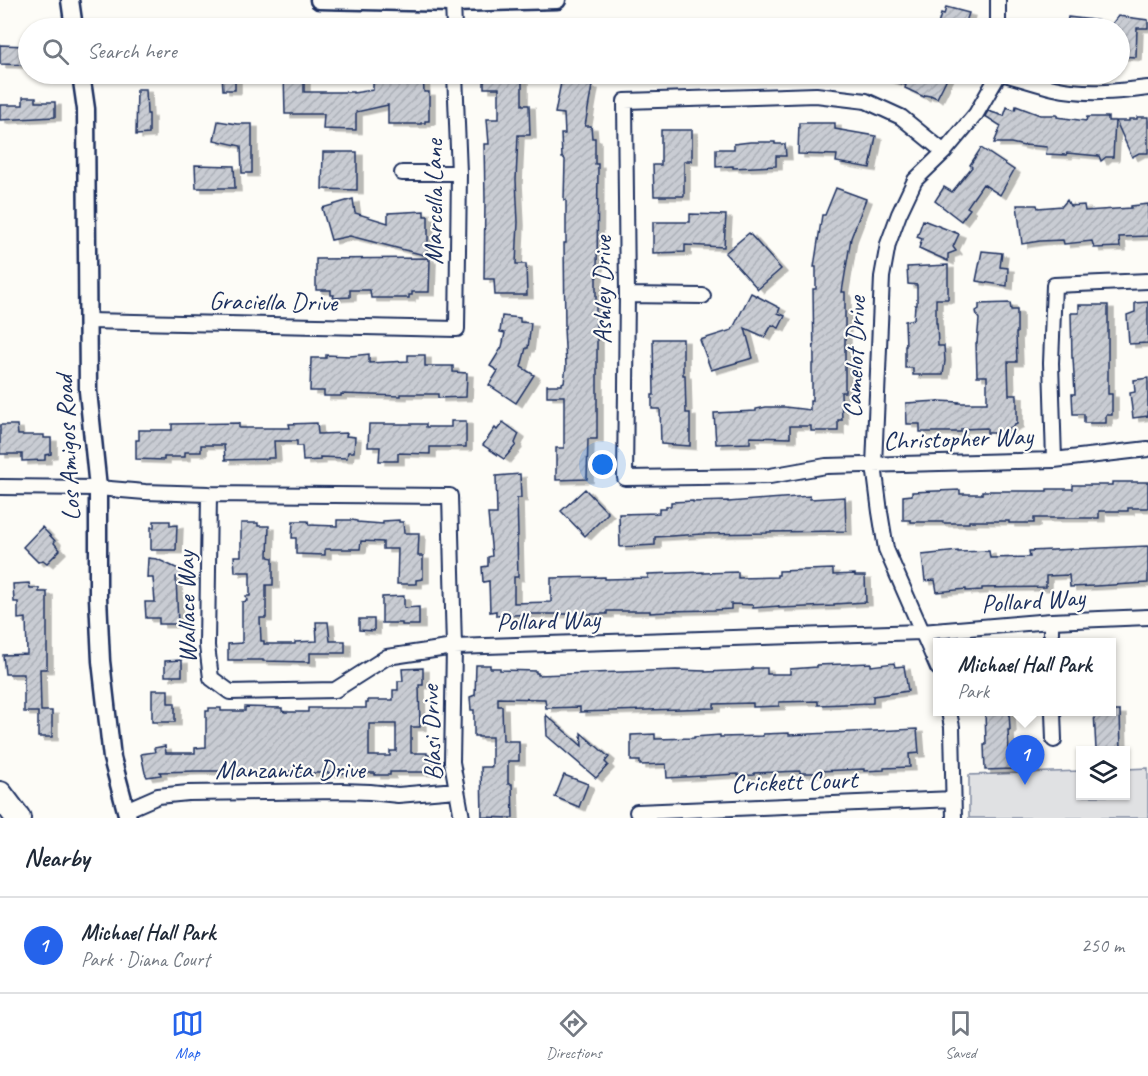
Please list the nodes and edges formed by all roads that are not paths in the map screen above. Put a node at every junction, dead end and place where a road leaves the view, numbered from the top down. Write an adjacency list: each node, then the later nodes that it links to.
1 (70, 0): 6 (street)
2 (319, 0): 5 (street)
3 (557, 0): 5 (street)
4 (998, 0): 8 (street)
5 (453, 3): 7 (street)
6 (73, 18)
7 (454, 18)
8 (998, 18)
9 (82, 84): 20 (street, Los Amigos Road)
10 (455, 84): 16 (street, Marcella Lane)
11 (993, 84): 14 (street, Camelot Drive)
12 (1041, 84): 13 (street)
13 (1148, 88)
14 (944, 152): 18 (street, Ashley Drive); 24 (street, Camelot Drive)
15 (402, 173): 16 (street)
16 (459, 173): 21 (street, Marcella Lane)
17 (1148, 280): 23 (street)
18 (627, 295): 19 (street); 25 (street, Ashley Drive)
19 (703, 296)
20 (88, 321): 21 (street, Graciella Drive); 27 (street, Los Amigos Road)
21 (457, 329)
22 (1148, 449): 23 (street, Christopher Way)
23 (1054, 460): 24 (street, Christopher Way)
24 (874, 465): 25 (street, Christopher Way); 31 (street, Camelot Drive)
25 (625, 478)
26 (0, 487): 27 (street)
27 (98, 488): 28 (street); 42 (street, Los Amigos Road)
28 (209, 494): 33 (street); 33 (street, Wallace Way)
29 (1148, 617): 30 (street, Pollard Way)
30 (1051, 621): 31 (street, Pollard Way); 32 (street)
31 (922, 632): 33 (street, Pollard Way); 34 (street, Camelot Drive)
32 (1052, 638)
33 (454, 647): 38 (street, Blasi Drive)
34 (933, 657)
35 (950, 716): 40 (street)
36 (1053, 716): 37 (street)
37 (1054, 740)
38 (456, 790): 42 (street, Manzanita Drive); 44 (street, Blasi Drive)
39 (0, 794): 43 (highway)
40 (954, 799): 41 (street, Crickett Court); 45 (street)
41 (637, 812)
42 (127, 814)
43 (18, 818)
44 (462, 818)
45 (954, 818)

